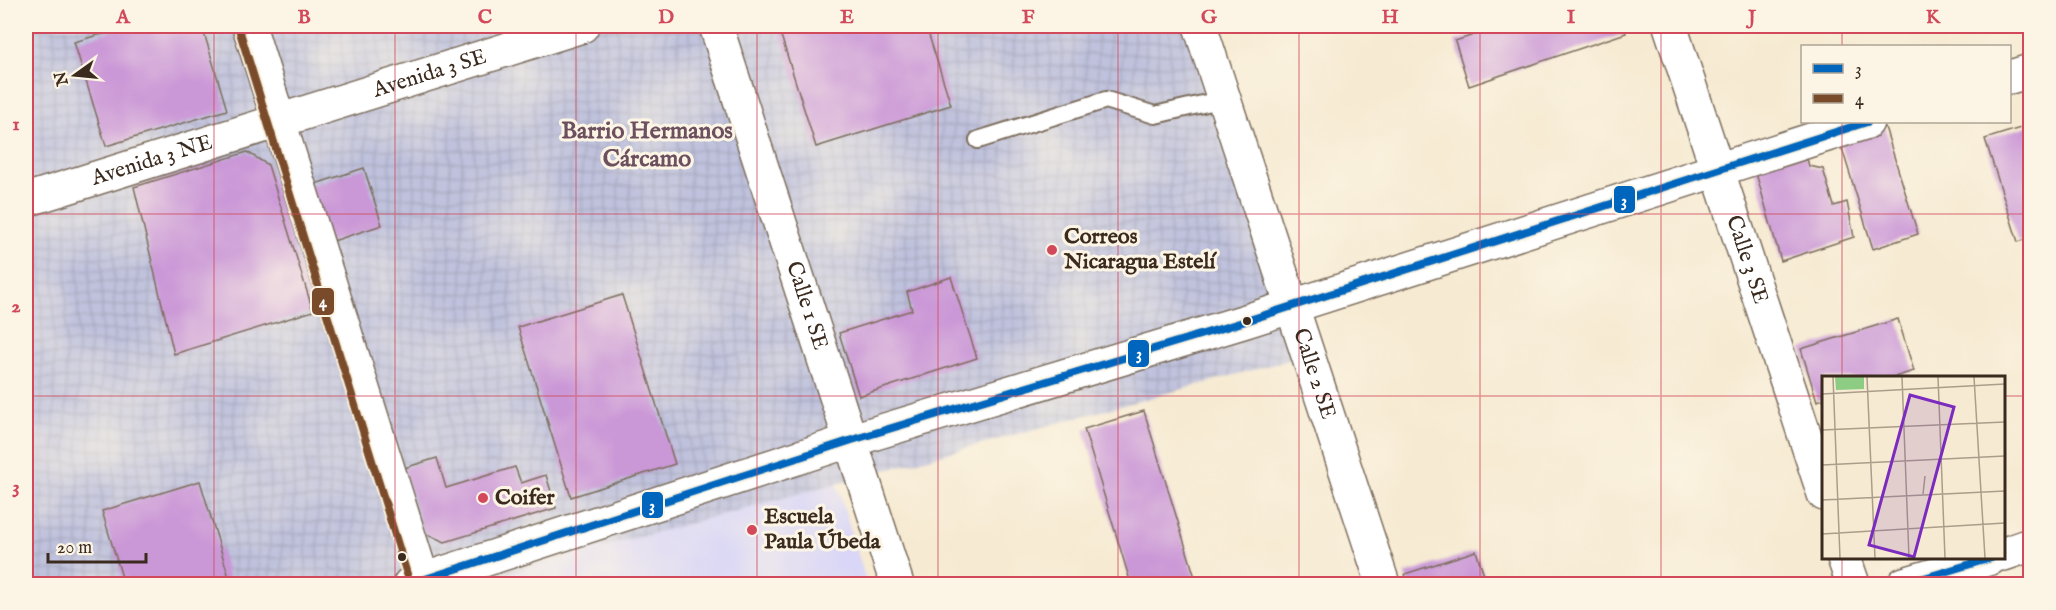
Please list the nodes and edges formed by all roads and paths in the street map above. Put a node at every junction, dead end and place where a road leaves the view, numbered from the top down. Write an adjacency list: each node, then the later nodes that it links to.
1 (249, 26): 9 (street)
2 (582, 26): 9 (street, Avenida 3 SE)
3 (716, 26): 15 (street, Calle 1 SE)
4 (1200, 26): 8 (street, Calle 2 SE)
5 (1670, 26): 12 (street, Calle 3 SE)
6 (2031, 70): 7 (street)
7 (2011, 77)
8 (1224, 99): 11 (lane); 14 (street, Calle 2 SE)
9 (278, 123): 13 (street, Avenida 3 NE); 21 (street)
10 (1864, 123): 12 (street)
11 (978, 140)
12 (1718, 168): 14 (street); 16 (street, Calle 3 SE)
13 (26, 200)
14 (1291, 306): 15 (street); 23 (street, Calle 2 SE)
15 (852, 440): 21 (street); 22 (street, Calle 1 SE)
16 (1822, 488)
17 (2031, 545): 18 (street)
18 (2005, 554)
19 (1844, 559): 24 (street)
20 (1987, 559): 25 (street)
21 (419, 583)
22 (897, 585)
23 (1383, 585)
24 (1853, 585)
25 (1904, 585)

